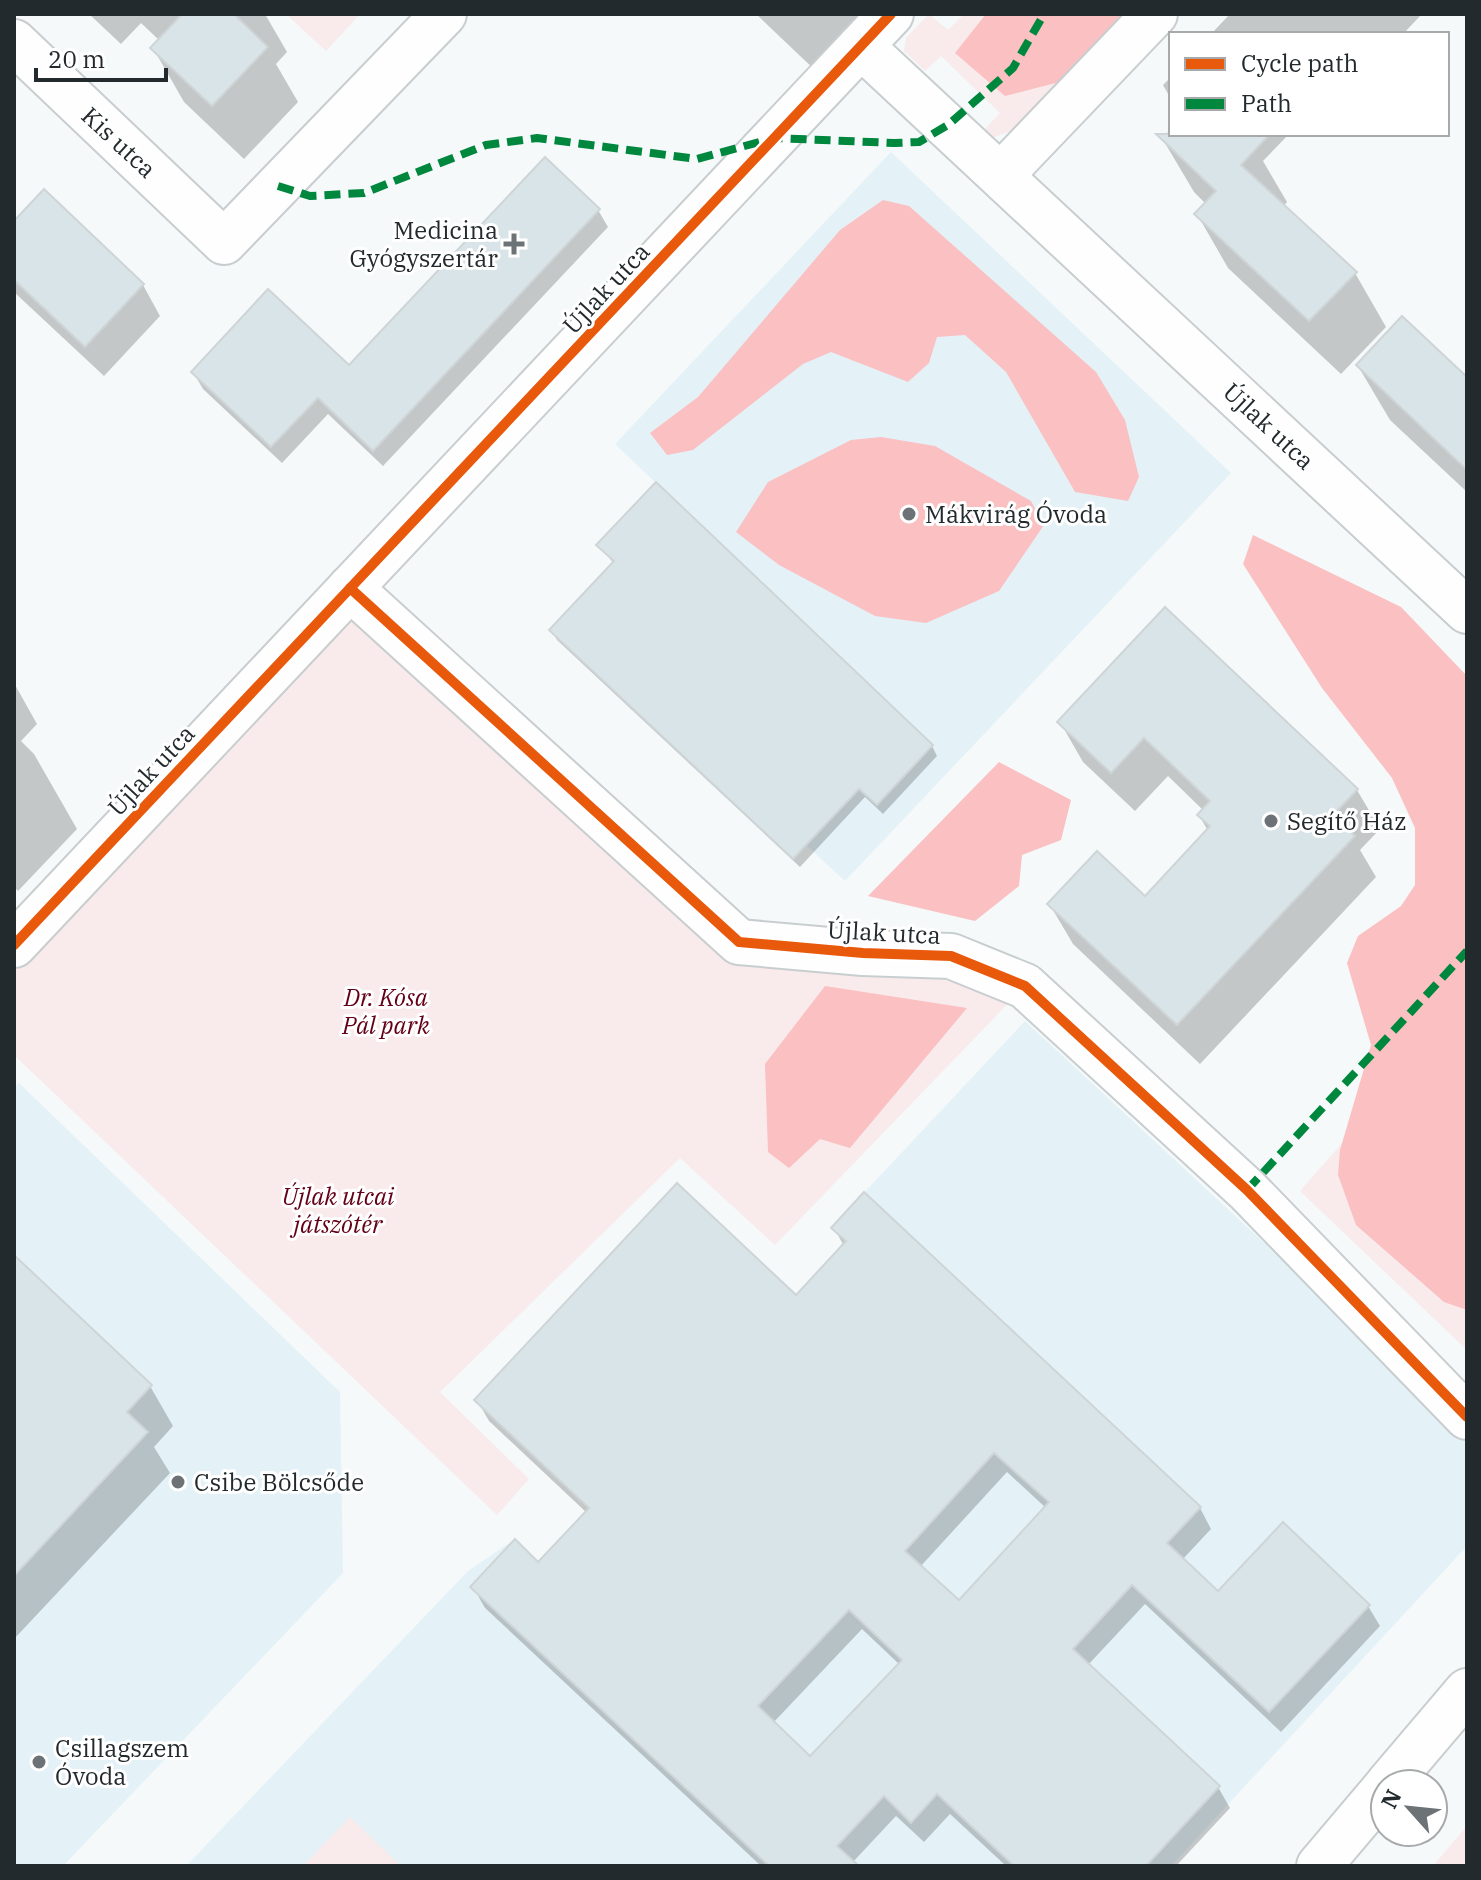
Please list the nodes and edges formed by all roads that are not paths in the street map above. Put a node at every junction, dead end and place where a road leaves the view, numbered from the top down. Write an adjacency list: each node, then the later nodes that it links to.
1 (444, 14): 4 (street, Kis utca)
2 (891, 14): 5 (street, Újlak utca)
3 (1155, 14): 6 (street)
4 (14, 42)
5 (861, 46): 6 (street, Újlak utca); 7 (street, Újlak utca)
6 (1001, 175): 8 (street, Újlak utca)
7 (350, 588): 9 (street, Újlak utca); 10 (street, Újlak utca)
8 (1467, 611)
9 (14, 945)
10 (1467, 1417)
11 (1467, 1691): 12 (street)
12 (1402, 1768)
13 (1369, 1807): 14 (street)
14 (1319, 1866)

